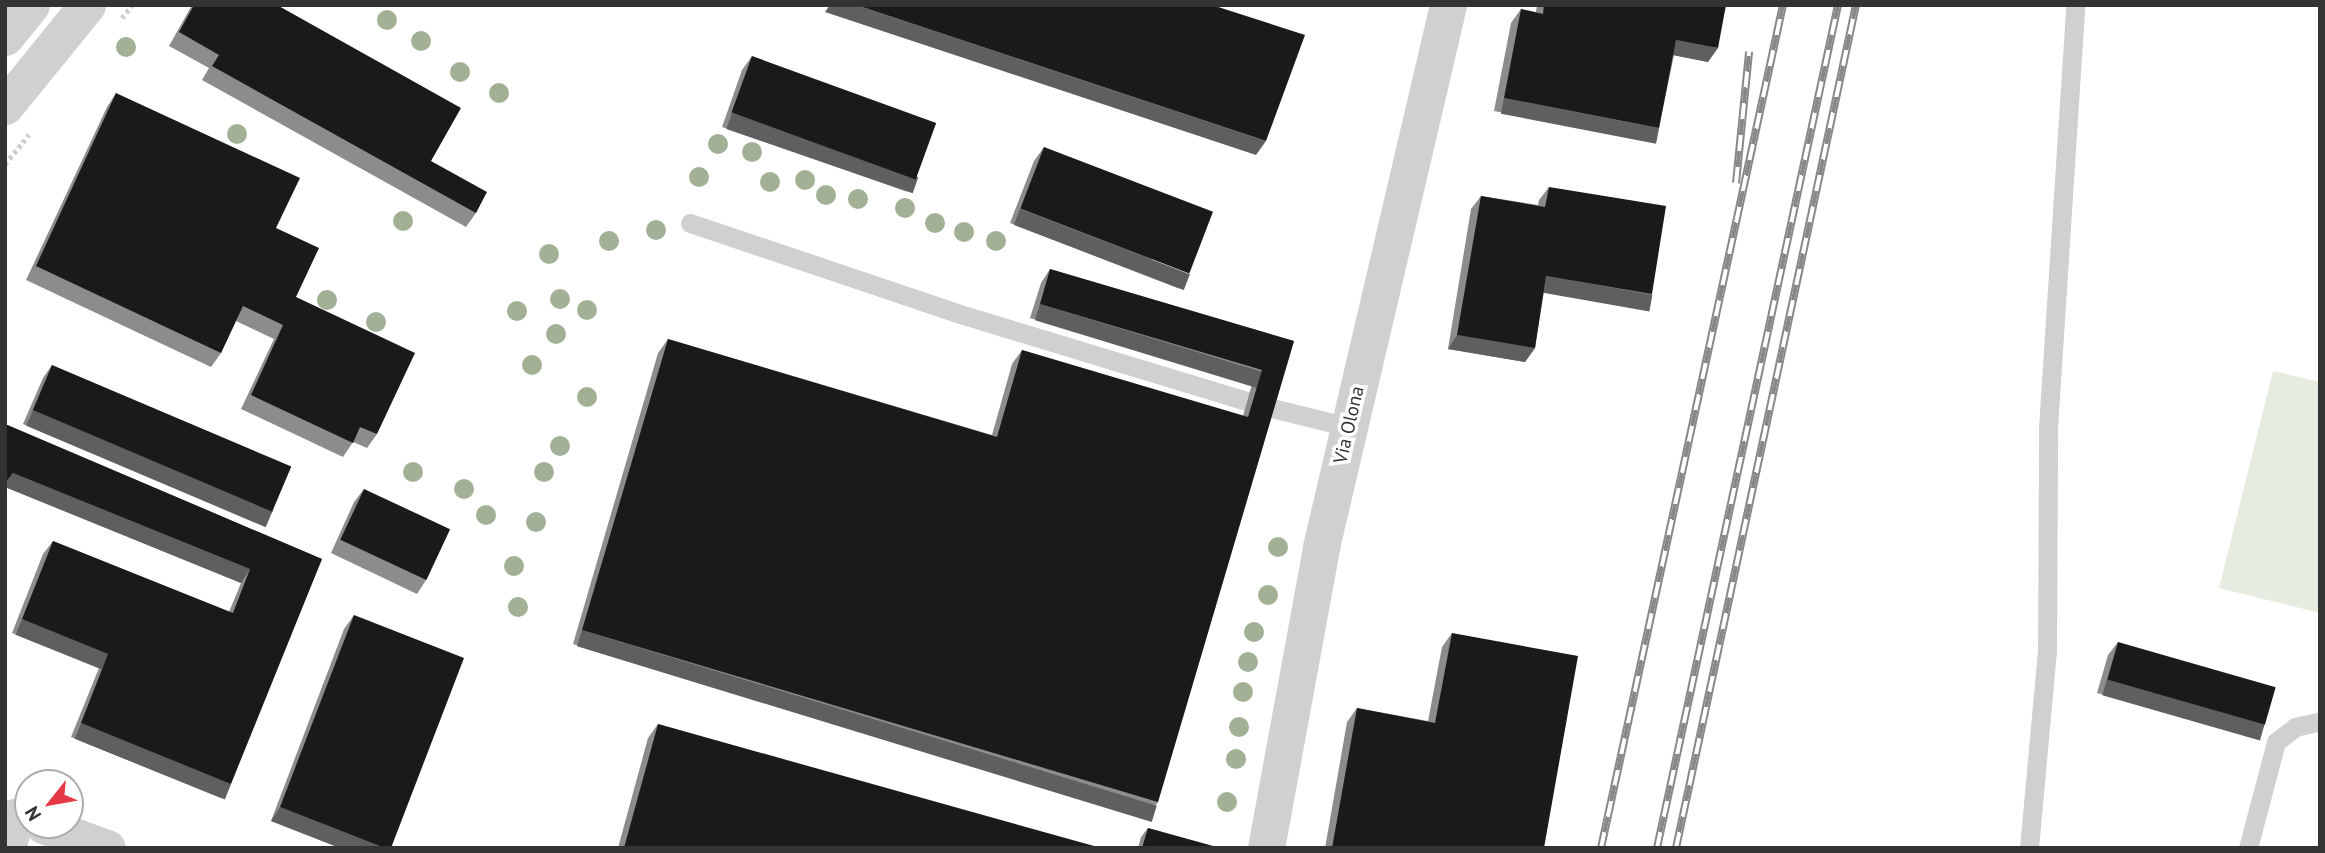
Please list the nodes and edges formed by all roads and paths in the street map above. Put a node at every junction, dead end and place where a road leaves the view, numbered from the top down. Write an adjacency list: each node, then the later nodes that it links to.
1 (31, 5): 5 (street)
2 (87, 5): 6 (street)
3 (1448, 5): 10 (street, Via Olona)
4 (2075, 5): 15 (lane)
5 (5, 37)
6 (5, 106)
7 (690, 223): 8 (lane)
8 (1247, 401)
9 (1268, 407): 10 (lane)
10 (1349, 427): 14 (street, Via Olona)
11 (2320, 721): 16 (lane)
12 (74, 839): 13 (street)
13 (107, 848)
14 (1266, 848)
15 (2029, 848)
16 (2248, 848)

